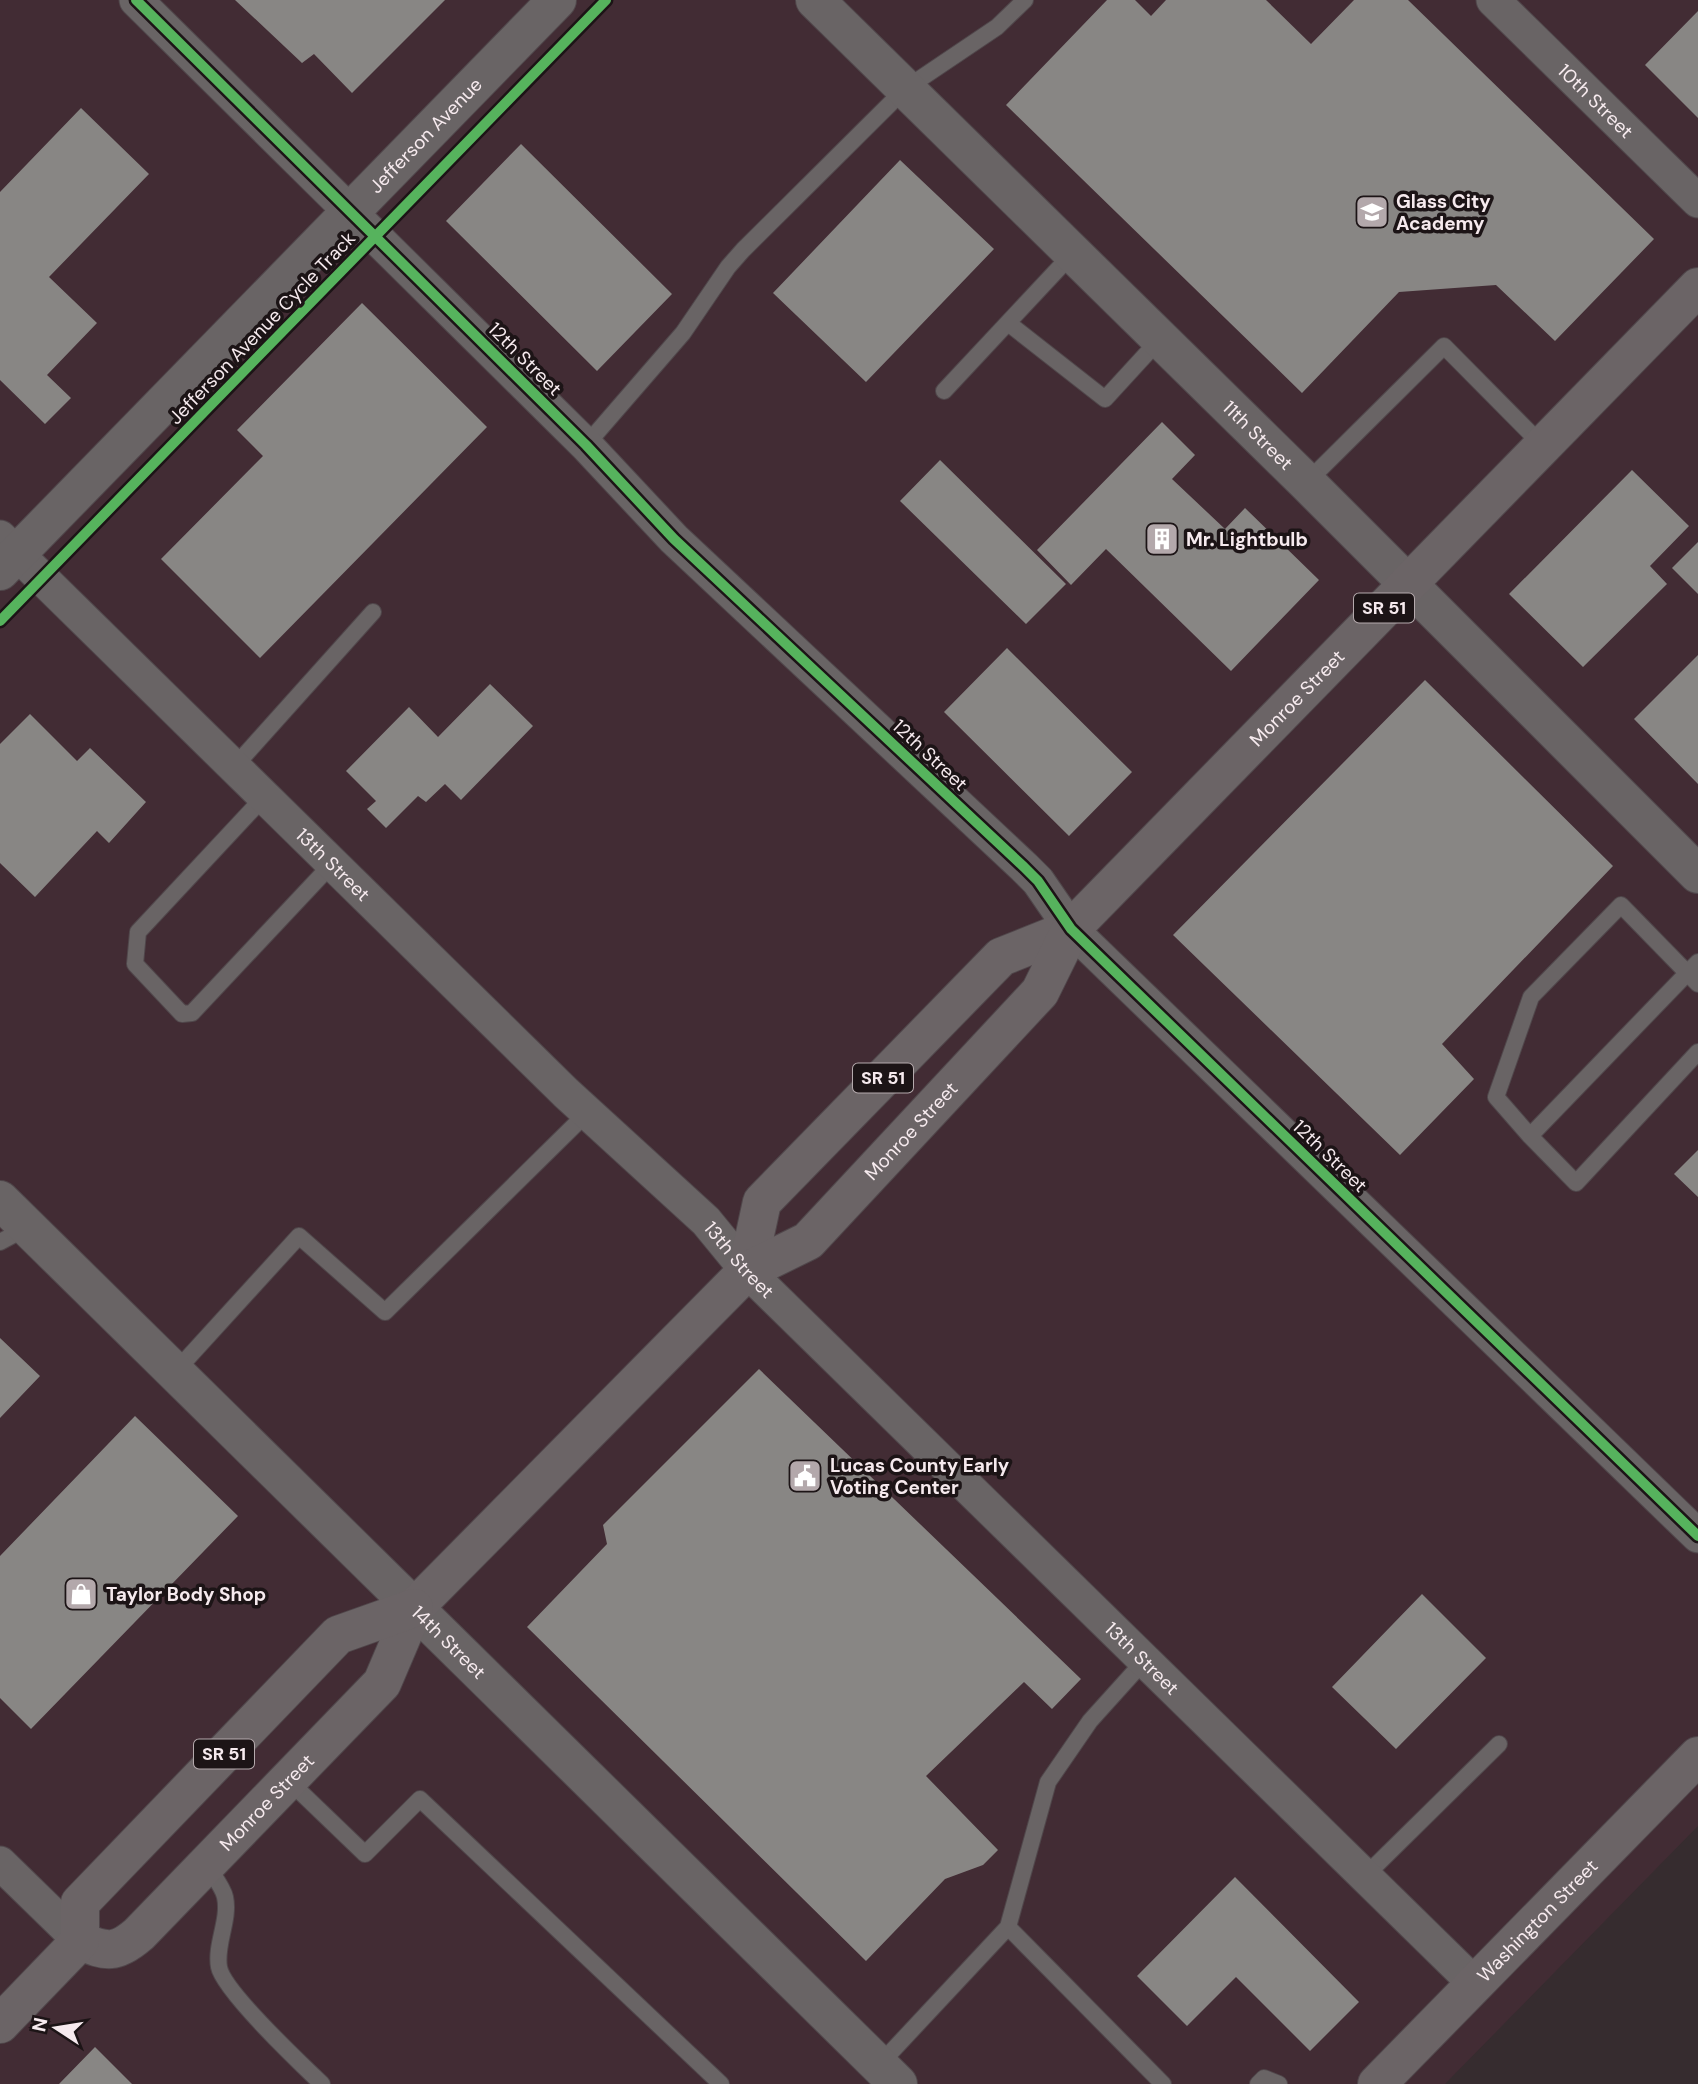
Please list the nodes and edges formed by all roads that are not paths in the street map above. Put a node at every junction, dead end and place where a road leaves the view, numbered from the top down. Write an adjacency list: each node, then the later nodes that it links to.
1 (136, 0): 8 (street, 12th Street)
2 (557, 0): 8 (street, Jefferson Avenue)
3 (815, 0): 6 (street, 11th Street)
4 (1026, 0): 6 (lane)
5 (1493, 0): 7 (street, 10th Street)
6 (905, 89): 9 (street, 11th Street); 14 (lane)
7 (1698, 201)
8 (351, 211): 14 (street, 12th Street); 17 (street, Jefferson Avenue)
9 (1073, 253): 11 (lane); 12 (street, 11th Street)
10 (1698, 287): 15 (main road, Monroe Street / SR 51)
11 (1008, 323): 12 (lane); 13 (lane)
12 (1160, 339): 16 (street, 11th Street)
13 (944, 391)
14 (586, 445): 24 (street, 12th Street)
15 (1543, 446): 16 (lane); 18 (main road, Monroe Street / SR 51)
16 (1306, 482): 18 (street, 11th Street)
17 (6, 554): 20 (street, 13th Street)
18 (1407, 584): 23 (street, 11th Street); 24 (main road, Monroe Street / SR 51)
19 (373, 612): 20 (lane)
20 (234, 767): 21 (street, 13th Street)
21 (264, 797): 22 (street, 13th Street); 22 (lane)
22 (332, 864): 27 (street, 13th Street)
23 (1698, 874)
24 (1071, 929): 31 (main road, Monroe Street / SR 51); 31 (main road, Monroe Street / SR 51); 33 (street, 12th Street)
25 (1694, 973): 28 (lane); 28 (lane)
26 (1698, 1052): 28 (lane)
27 (587, 1112): 31 (street, 13th Street); 32 (lane)
28 (1530, 1136)
29 (0, 1200): 30 (street, 14th Street)
30 (14, 1234): 32 (street, 14th Street)
31 (747, 1271): 34 (main road, Monroe Street / SR 51); 35 (street, 13th Street)
32 (175, 1372): 34 (street, 14th Street)
33 (1698, 1536)
34 (414, 1608): 38 (main road, Monroe Street / SR 51); 43 (main road, Monroe Street / SR 51); 46 (street, 14th Street)
35 (1144, 1660): 41 (street, 13th Street); 42 (lane)
36 (1499, 1744): 41 (lane)
37 (1698, 1756): 44 (main road, Washington Street)
38 (288, 1780): 40 (main road, Monroe Street / SR 51); 48 (lane)
39 (0, 1863): 43 (street)
40 (206, 1864): 43 (main road, Monroe Street / SR 51); 47 (lane)
41 (1365, 1877): 44 (street, 13th Street)
42 (1008, 1927): 46 (lane); 49 (lane)
43 (80, 1941): 45 (main road)
44 (1475, 1984): 52 (main road, Washington Street)
45 (0, 2024)
46 (888, 2075)
47 (323, 2084)
48 (721, 2084)
49 (1163, 2084)
50 (1258, 2084): 51 (lane)
51 (1279, 2084)
52 (1377, 2084)

